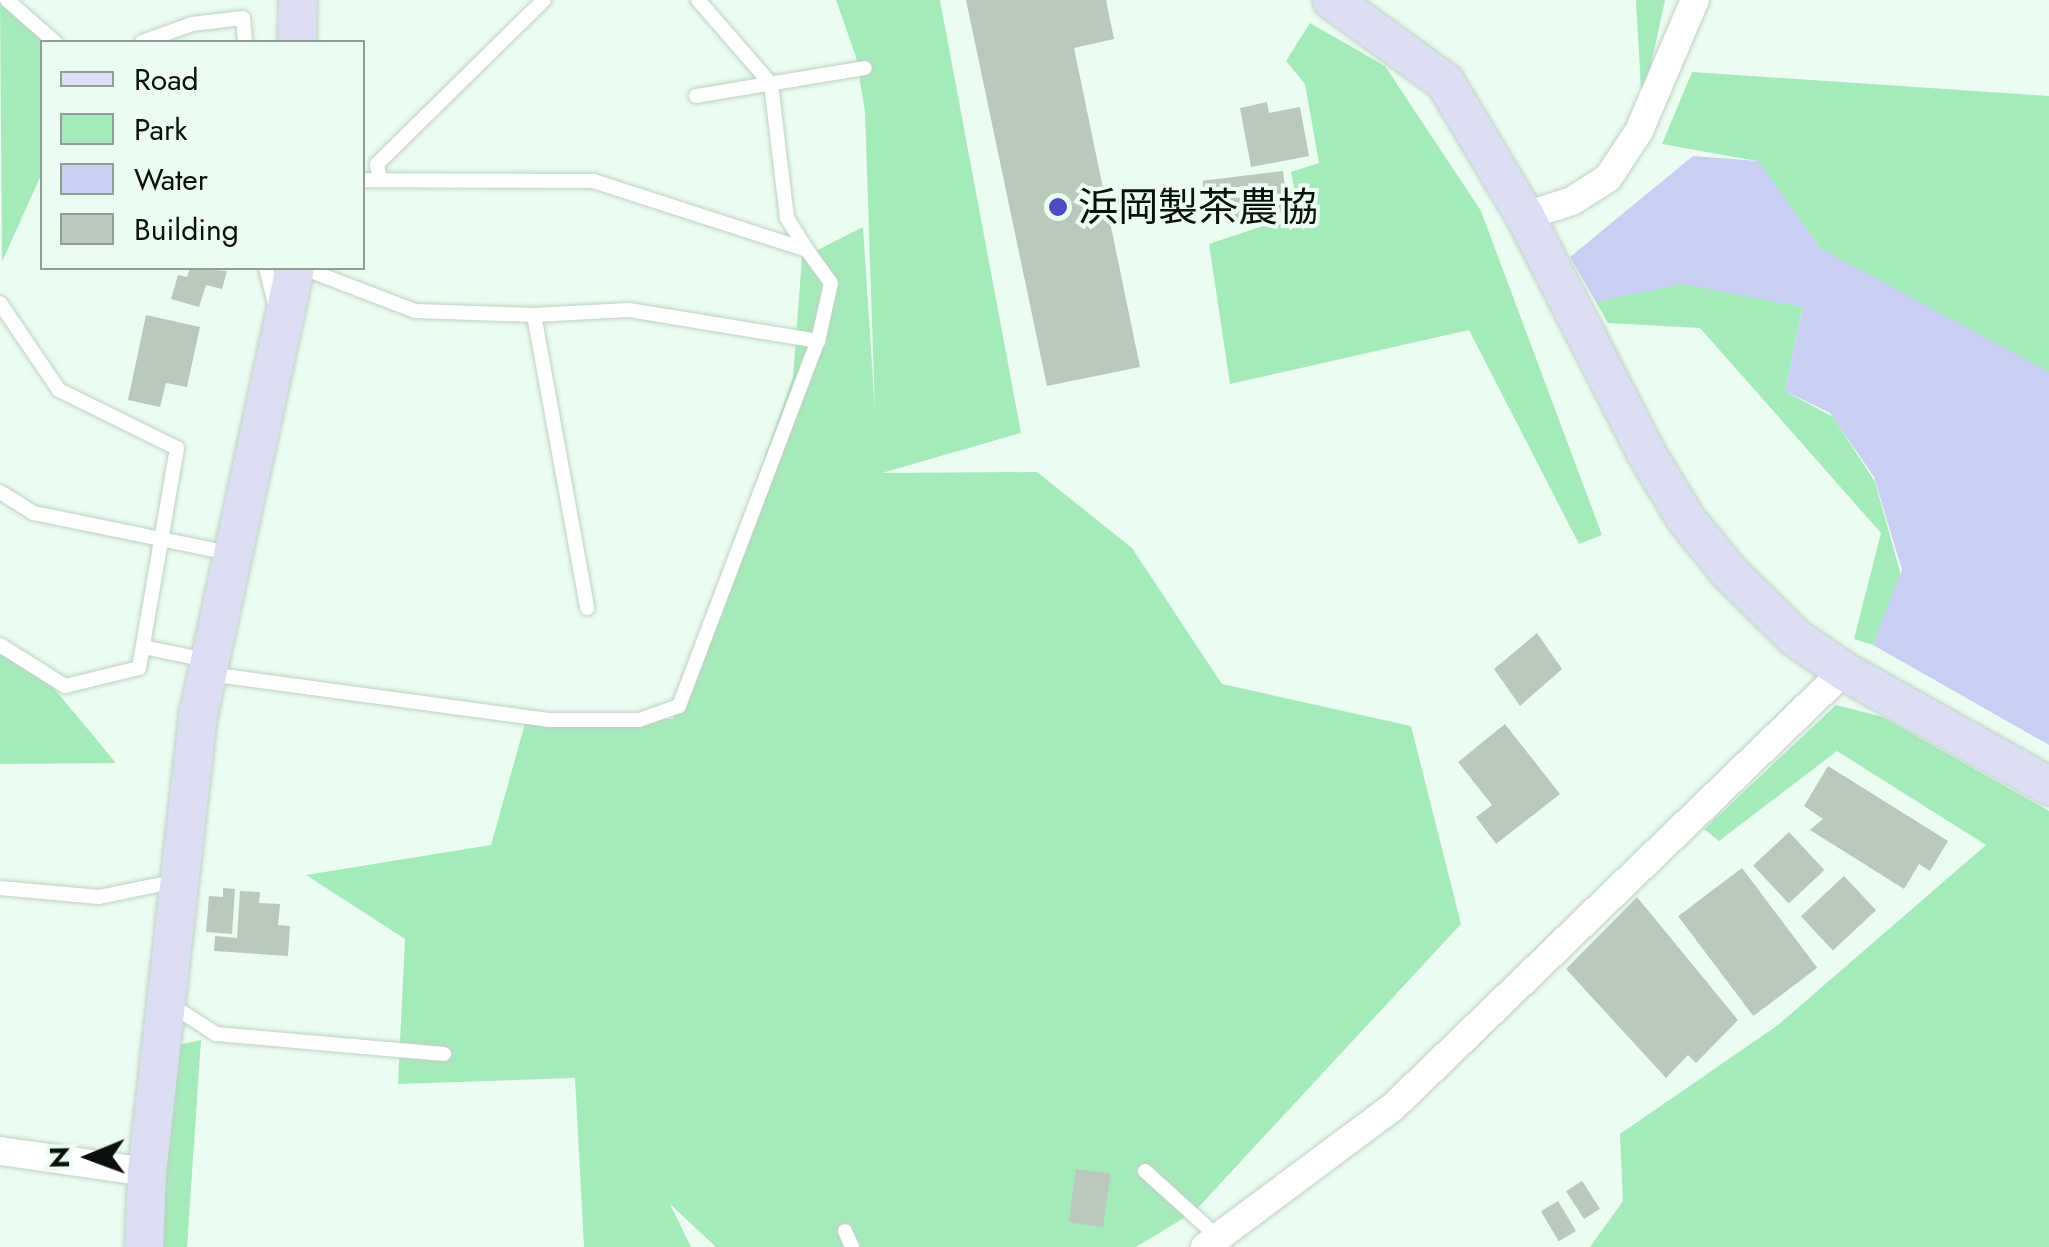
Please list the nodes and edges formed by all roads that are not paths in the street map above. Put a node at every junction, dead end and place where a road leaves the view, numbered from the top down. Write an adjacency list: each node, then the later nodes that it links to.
1 (7, 0): 7 (lane)
2 (298, 0): 10 (street)
3 (544, 0): 15 (lane)
4 (698, 0): 12 (lane)
5 (1332, 0): 16 (street)
6 (1696, 0): 16 (street)
7 (54, 40)
8 (148, 40): 9 (lane)
9 (245, 40)
10 (297, 40)
11 (866, 68): 12 (lane)
12 (771, 84): 13 (lane); 17 (lane)
13 (696, 96)
14 (365, 180): 15 (lane)
15 (380, 180): 17 (lane)
16 (1526, 216): 32 (street)
17 (806, 250): 23 (lane)
18 (266, 270): 24 (lane)
19 (299, 270): 24 (street)
20 (304, 270): 22 (lane)
21 (0, 303): 26 (lane)
22 (534, 315): 23 (lane); 28 (lane)
23 (818, 342): 31 (lane)
24 (284, 345): 27 (street)
25 (0, 492): 26 (lane)
26 (165, 542): 27 (lane); 30 (lane)
27 (235, 554): 31 (street)
28 (587, 608)
29 (0, 645): 30 (lane)
30 (143, 647): 31 (lane)
31 (210, 667): 34 (street)
32 (1844, 671): 33 (street); 42 (street)
33 (2049, 786)
34 (183, 880): 35 (lane); 36 (street)
35 (0, 888)
36 (168, 1003): 37 (lane); 40 (street)
37 (444, 1054)
38 (0, 1151): 40 (street)
39 (1146, 1171): 42 (lane)
40 (147, 1172): 43 (street)
41 (845, 1232): 44 (lane)
42 (1217, 1244)
43 (144, 1247)
44 (852, 1247)

